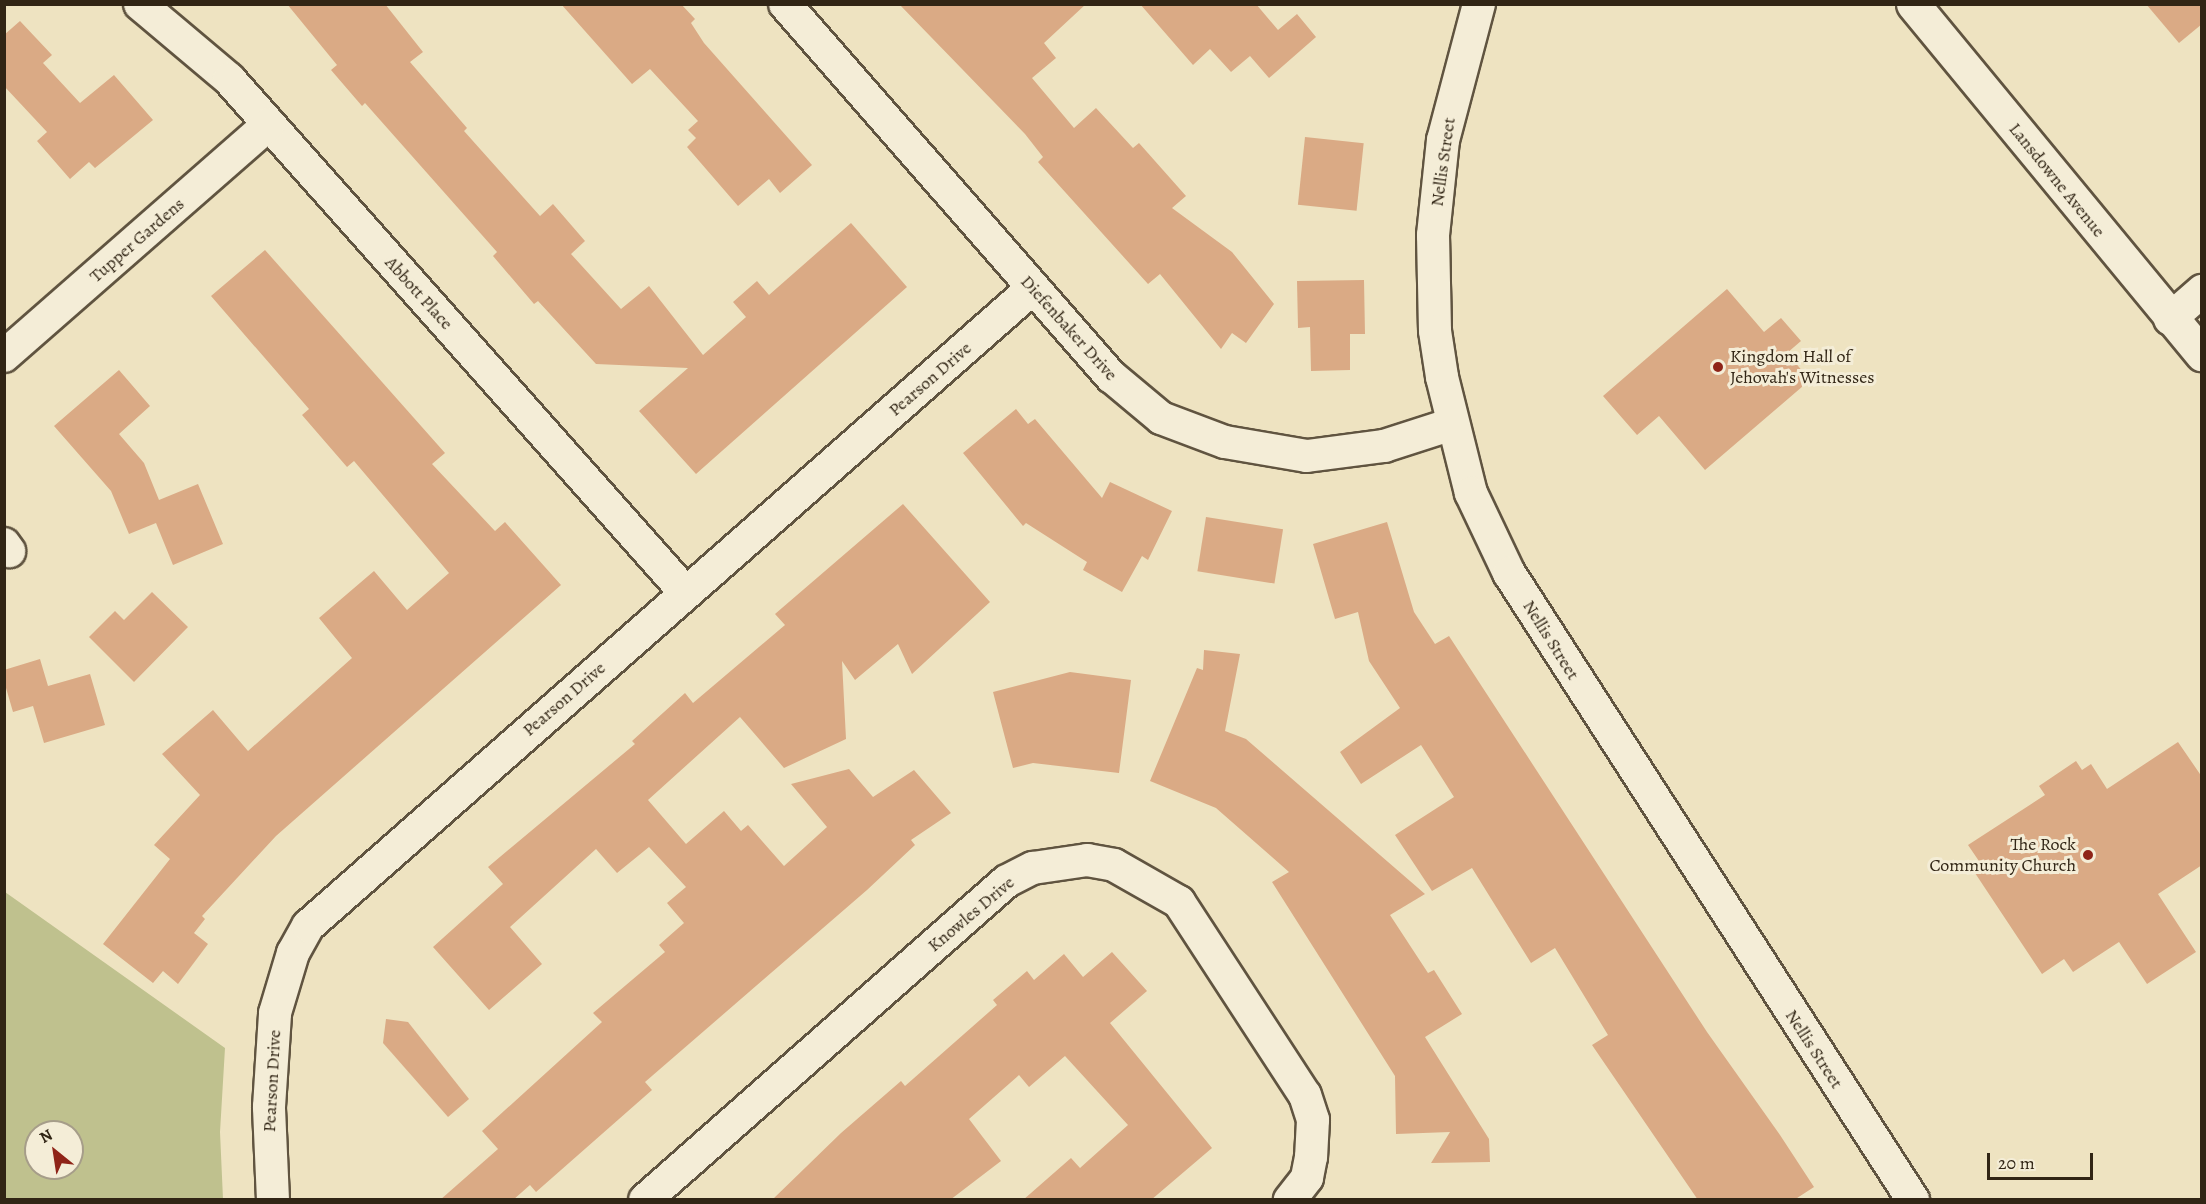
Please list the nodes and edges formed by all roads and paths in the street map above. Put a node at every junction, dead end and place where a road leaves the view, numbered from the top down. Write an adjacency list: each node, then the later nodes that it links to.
1 (140, 4): 5 (street, Abbott Place)
2 (785, 4): 6 (street, Diefenbaker Drive)
3 (1479, 4): 11 (street, Nellis Street)
4 (1913, 4): 8 (main road, Lansdowne Avenue)
5 (269, 124): 10 (street, Tupper Gardens); 12 (street, Abbott Place)
6 (1033, 288): 11 (street, Diefenbaker Drive); 12 (street, Pearson Drive)
7 (2202, 291): 8 (street)
8 (2170, 319): 9 (main road, Lansdowne Avenue)
9 (2202, 354)
10 (4, 356)
11 (1452, 424): 16 (street, Nellis Street)
12 (686, 593): 13 (street, Pearson Drive)
13 (273, 1200)
14 (645, 1200): 15 (street, Knowles Drive)
15 (1290, 1200)
16 (1913, 1200)

